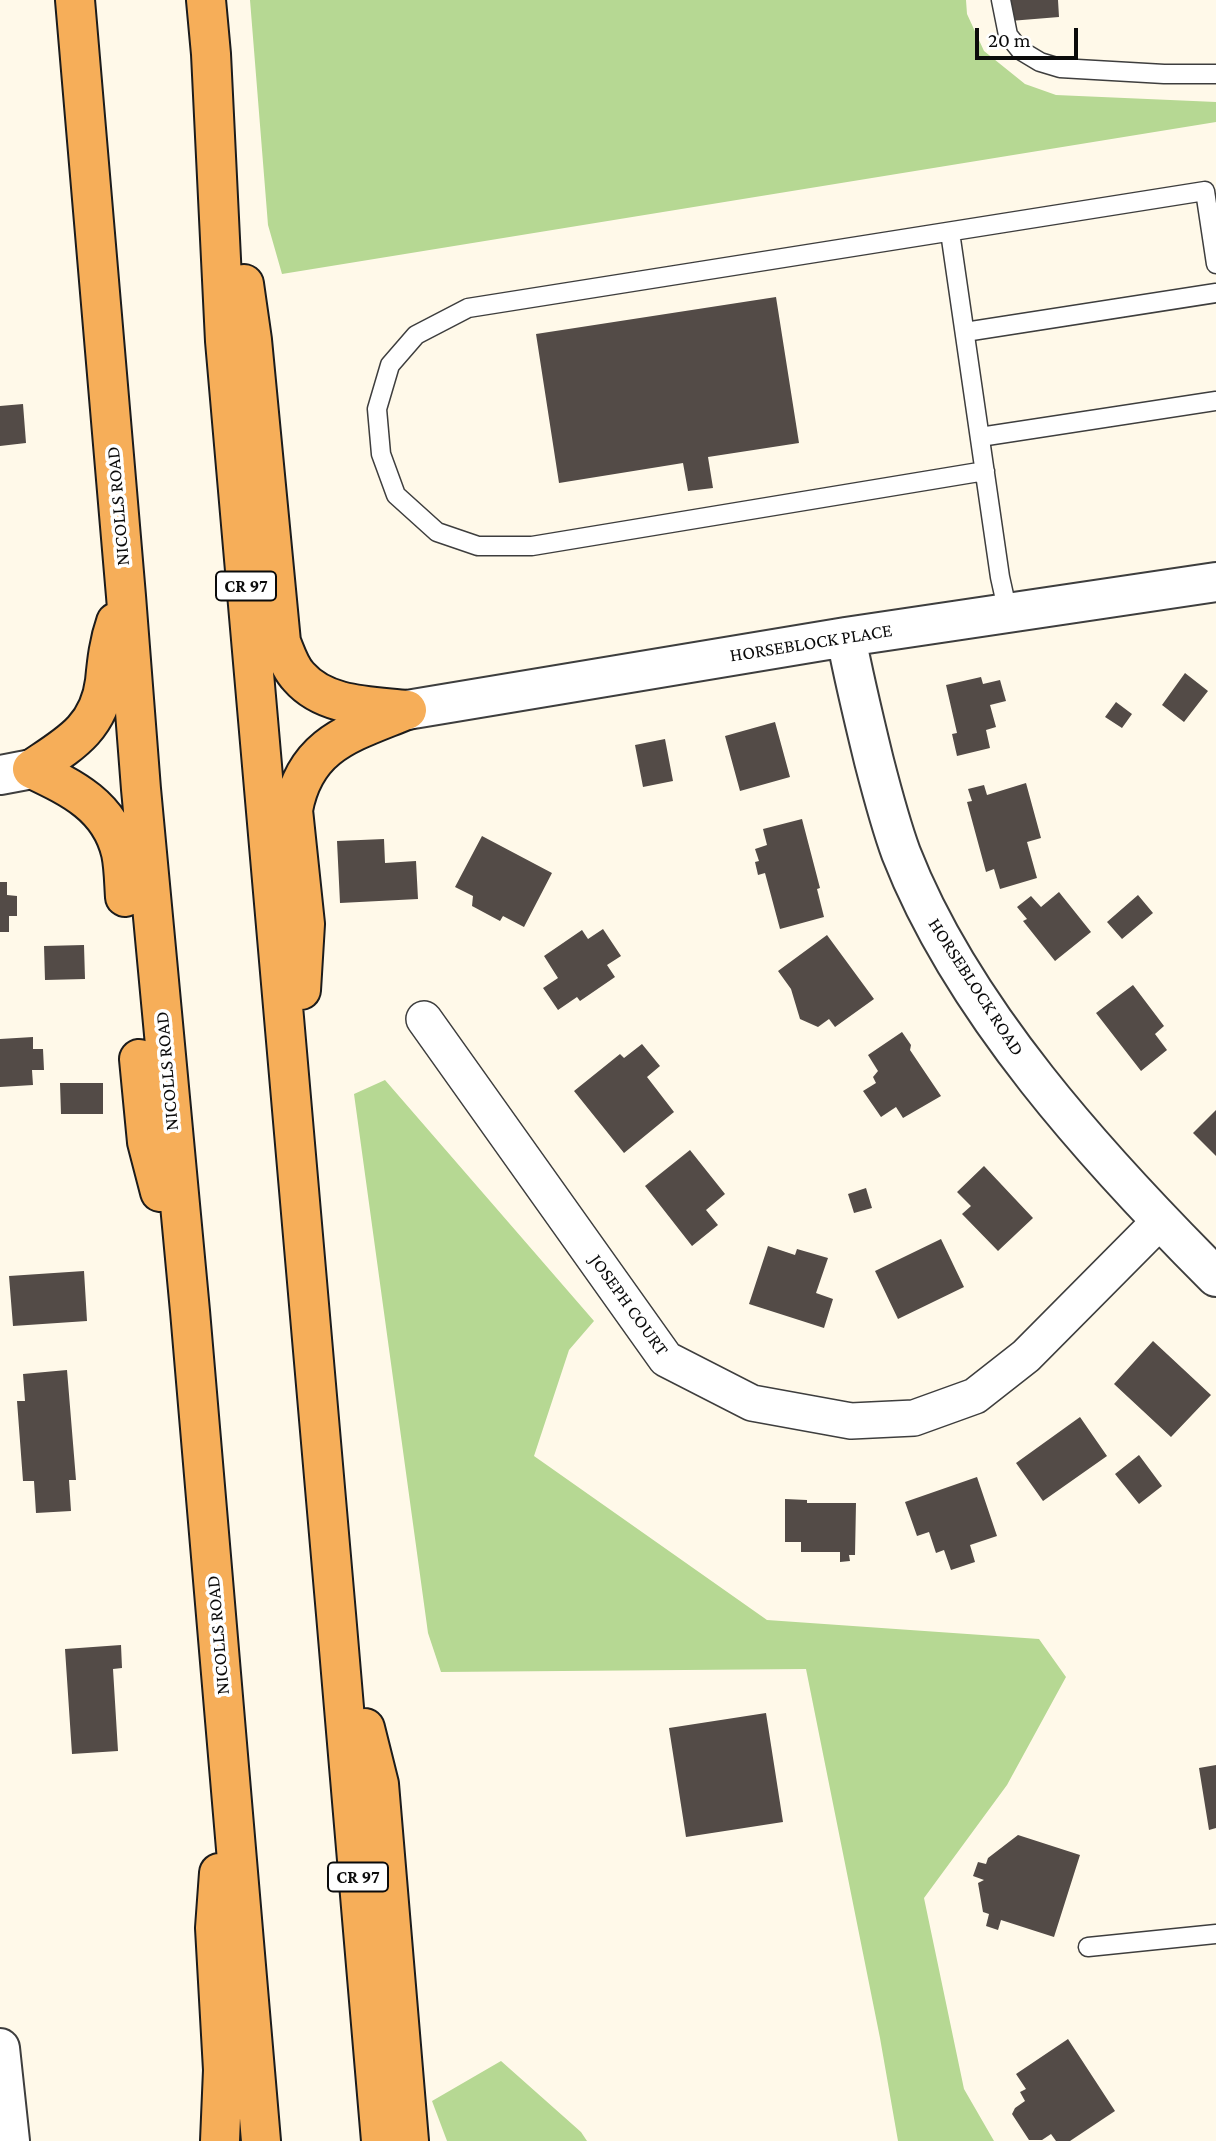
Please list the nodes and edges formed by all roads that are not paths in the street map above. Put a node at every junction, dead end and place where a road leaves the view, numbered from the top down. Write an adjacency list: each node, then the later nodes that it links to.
1 (75, 0): 14 (highway, NICOLLS ROAD)
2 (206, 0): 4 (highway, CR 97)
3 (1002, 0): 5 (lane)
4 (211, 54): 17 (highway); 20 (highway, CR 97)
5 (1216, 74)
6 (950, 232): 7 (lane); 9 (lane); 12 (lane)
7 (1216, 264)
8 (1216, 293): 9 (lane)
9 (965, 332): 11 (lane)
10 (1216, 401): 11 (lane)
11 (980, 437): 12 (lane)
12 (985, 471): 15 (lane)
13 (1216, 582): 15 (street, HORSEBLOCK PLACE)
14 (126, 596): 18 (highway); 23 (highway, NICOLLS ROAD)
15 (1008, 613): 16 (street, HORSEBLOCK PLACE)
16 (846, 637): 17 (street, HORSEBLOCK PLACE); 21 (street, HORSEBLOCK ROAD)
17 (407, 710): 20 (highway)
18 (16, 772): 23 (highway)
19 (424, 1018): 21 (street, JOSEPH COURT)
20 (293, 1117): 24 (highway, CR 97)
21 (1160, 1221): 22 (street, HORSEBLOCK ROAD)
22 (1216, 1277)
23 (190, 1311): 25 (highway, NICOLLS ROAD)
24 (336, 1614): 32 (highway, CR 97); 33 (highway)
25 (227, 1741): 30 (highway); 31 (highway, NICOLLS ROAD)
26 (1216, 1934): 27 (lane)
27 (1088, 1947)
28 (0, 2048): 29 (street)
29 (10, 2141)
30 (220, 2141)
31 (261, 2141)
32 (380, 2141)
33 (409, 2141)

